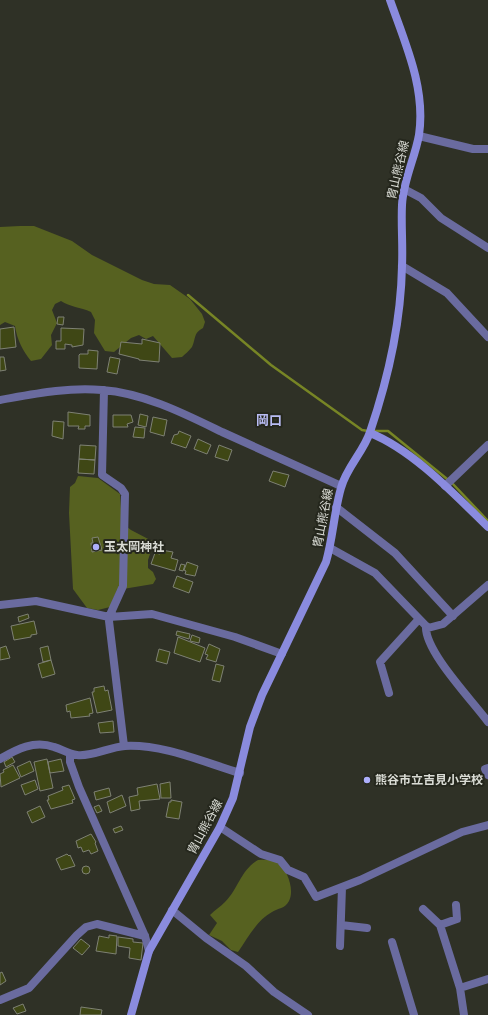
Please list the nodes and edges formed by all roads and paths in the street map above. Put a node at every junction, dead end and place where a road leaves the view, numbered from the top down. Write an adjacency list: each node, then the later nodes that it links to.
1 (390, 0): 2 (main road, 胄山熊谷線)
2 (419, 136): 3 (street); 4 (main road, 胄山熊谷線)
3 (488, 149)
4 (404, 189): 5 (street); 6 (main road, 胄山熊谷線)
5 (488, 248)
6 (402, 266): 7 (street); 10 (main road, 胄山熊谷線)
7 (488, 337)
8 (104, 390): 9 (street); 12 (street); 20 (street)
9 (0, 400)
10 (370, 433): 12 (main road, 胄山熊谷線); 13 (main road)
11 (488, 445): 13 (street)
12 (341, 486): 14 (main road, 胄山熊谷線)
13 (445, 486): 15 (main road)
14 (336, 507): 16 (main road, 胄山熊谷線); 19 (street)
15 (488, 527)
16 (330, 548): 21 (street); 23 (main road, 胄山熊谷線)
17 (488, 585): 19 (street)
18 (0, 605): 20 (street)
19 (452, 616): 22 (street)
20 (109, 617): 23 (street); 26 (street)
21 (419, 619): 22 (street); 24 (street)
22 (426, 626): 25 (street)
23 (282, 654): 30 (main road, 胄山熊谷線)
24 (389, 693)
25 (488, 722)
26 (124, 746): 27 (street); 30 (street)
27 (70, 754): 28 (street); 41 (street)
28 (0, 759)
29 (488, 768): 31 (street)
30 (240, 773): 33 (main road, 胄山熊谷線)
31 (488, 775)
32 (488, 825): 34 (street)
33 (220, 828): 34 (street); 36 (main road, 胄山熊谷線)
34 (342, 887): 38 (street)
35 (456, 905): 39 (street)
36 (172, 910): 44 (main road, 胄山熊谷線); 48 (street)
37 (423, 910): 39 (street)
38 (340, 925): 40 (street); 43 (street)
39 (440, 925): 46 (street)
40 (367, 928)
41 (146, 936): 44 (street); 47 (street)
42 (392, 942): 51 (street)
43 (340, 946)
44 (149, 951): 49 (main road, 胄山熊谷線)
45 (488, 979): 46 (street)
46 (460, 988): 52 (street)
47 (0, 1000)
48 (298, 1011): 50 (street)
49 (131, 1015)
50 (308, 1015)
51 (414, 1015)
52 (464, 1015)

